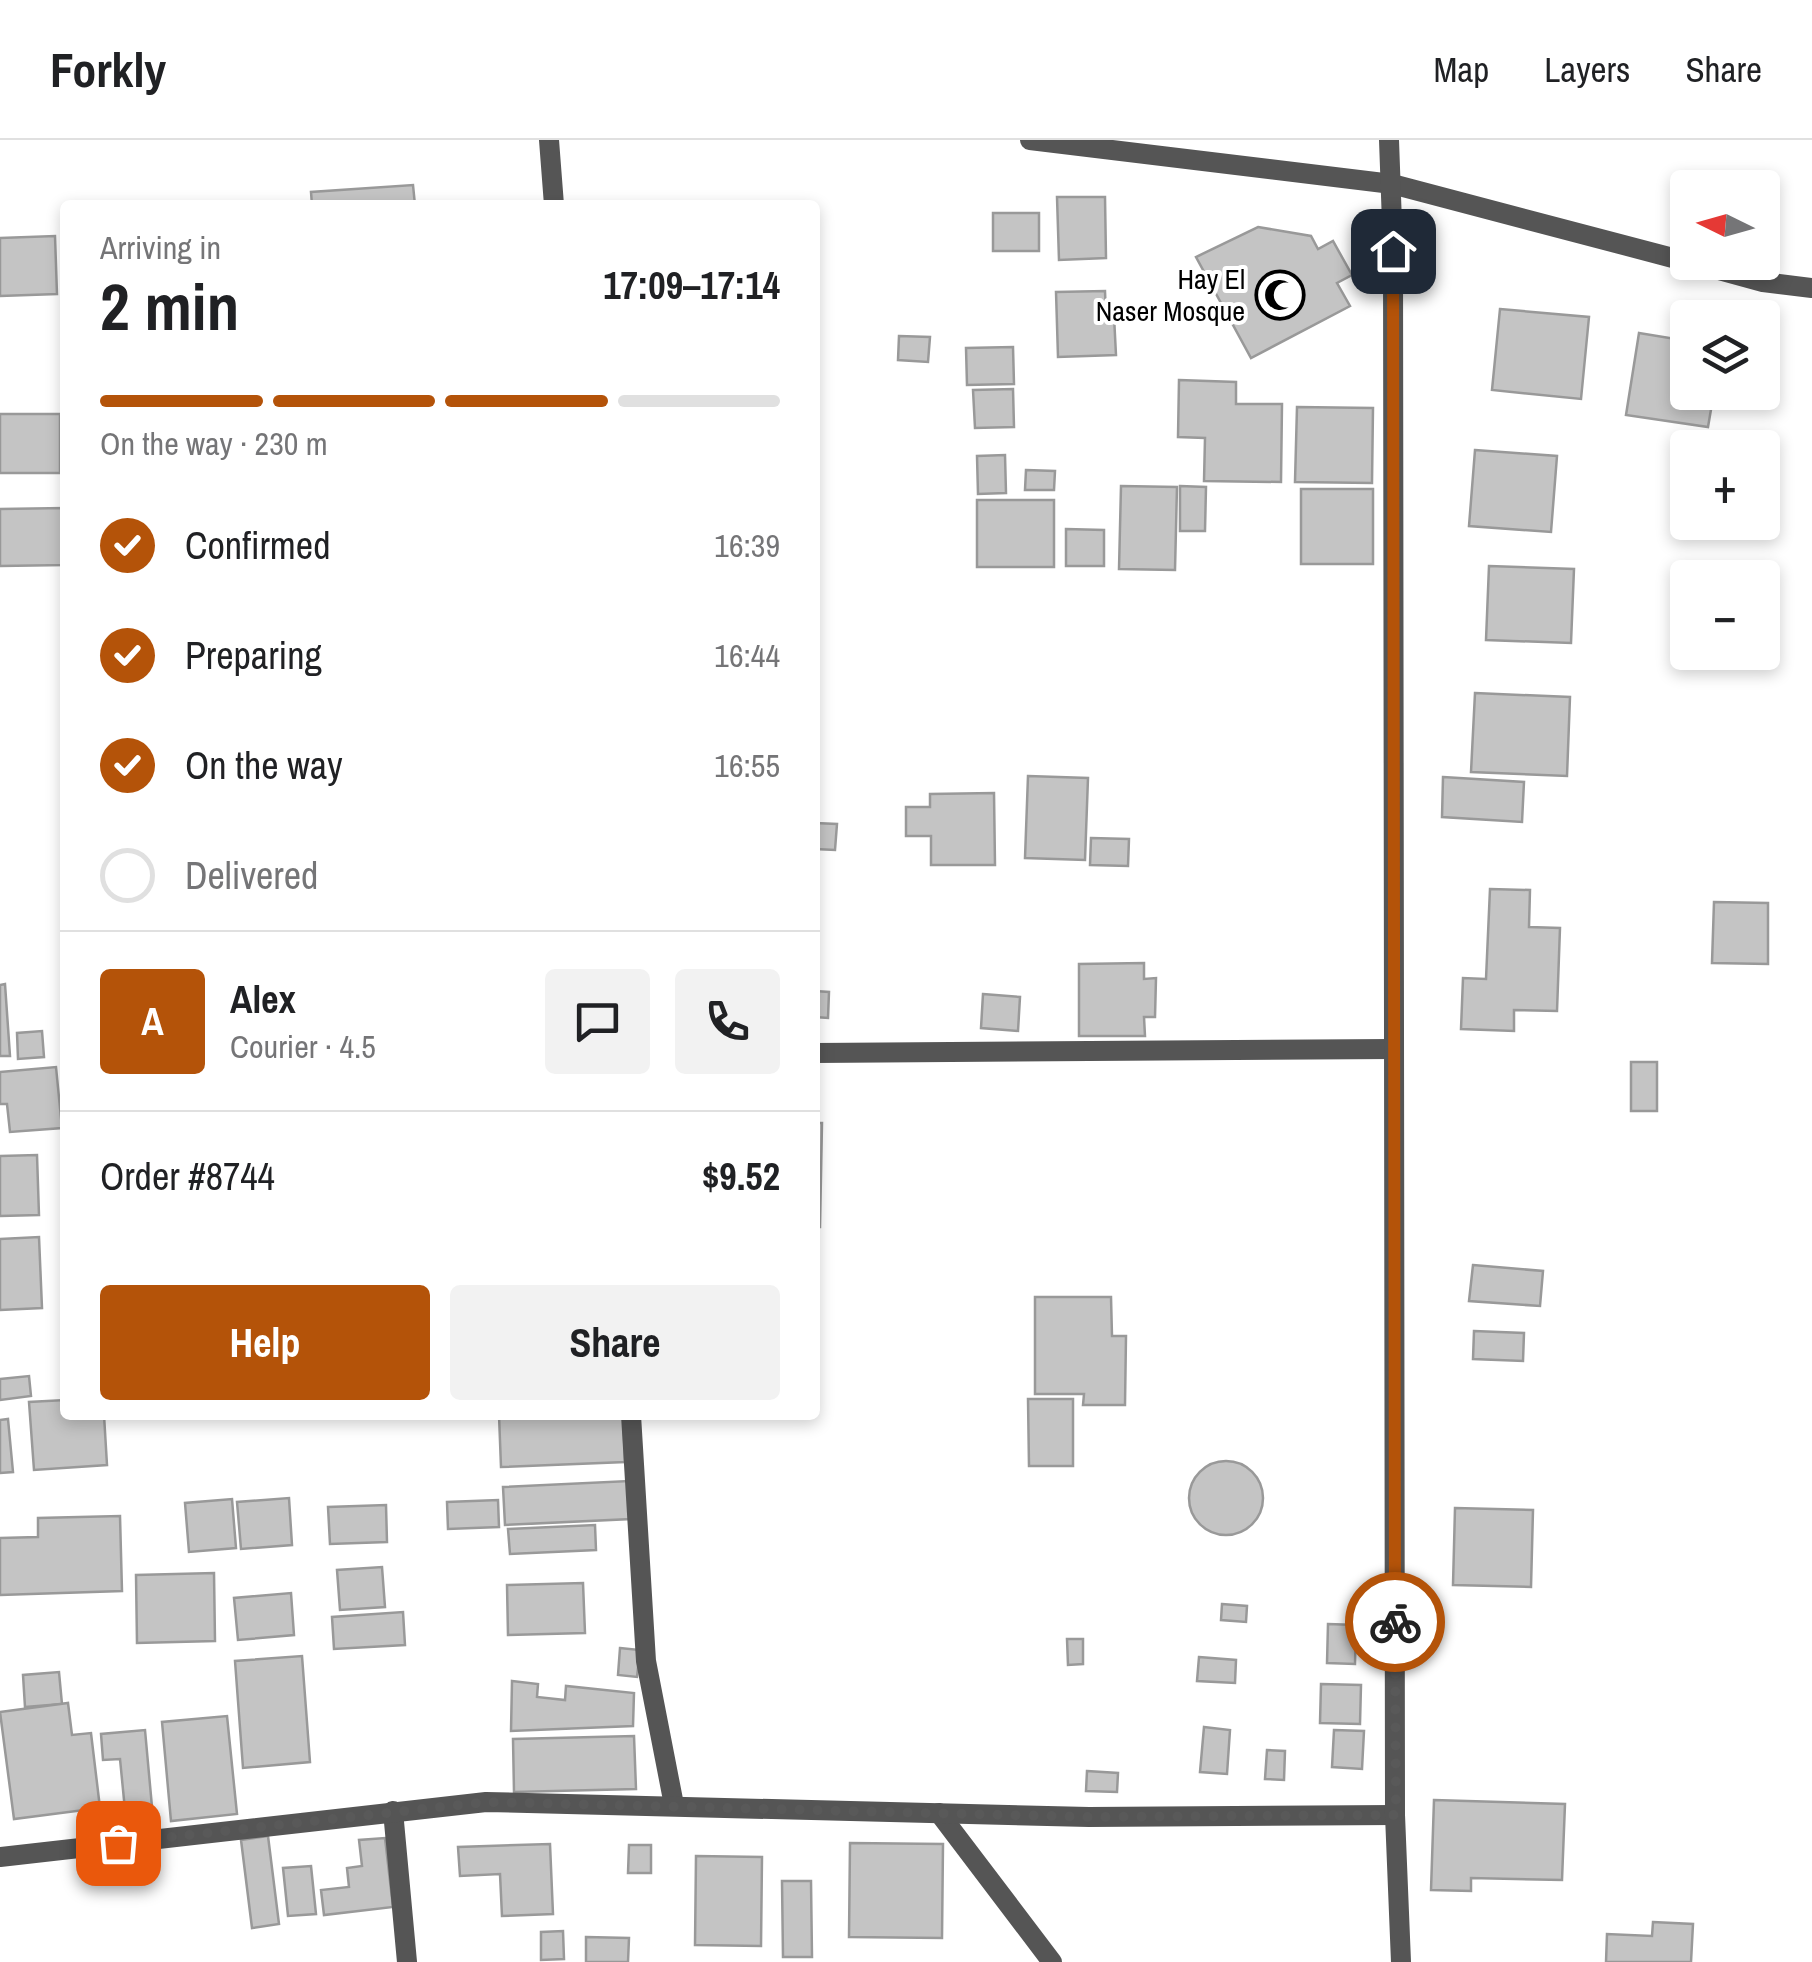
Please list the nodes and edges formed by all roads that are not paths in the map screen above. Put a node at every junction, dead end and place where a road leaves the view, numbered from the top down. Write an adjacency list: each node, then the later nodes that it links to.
1 (550, 140): 5 (street)
2 (1030, 140): 4 (street)
3 (1389, 140): 4 (street)
4 (1392, 184): 6 (street); 9 (street)
5 (554, 200)
6 (1670, 257)
7 (1756, 280): 8 (street)
8 (1812, 288)
9 (1393, 1049): 10 (street); 15 (street)
10 (820, 1053)
11 (631, 1420): 12 (street)
12 (674, 1805): 13 (street); 14 (street)
13 (393, 1811): 16 (street); 17 (street)
14 (939, 1813): 15 (street); 18 (street)
15 (1396, 1815): 19 (street)
16 (0, 1857)
17 (407, 1962)
18 (1052, 1962)
19 (1401, 1962)

